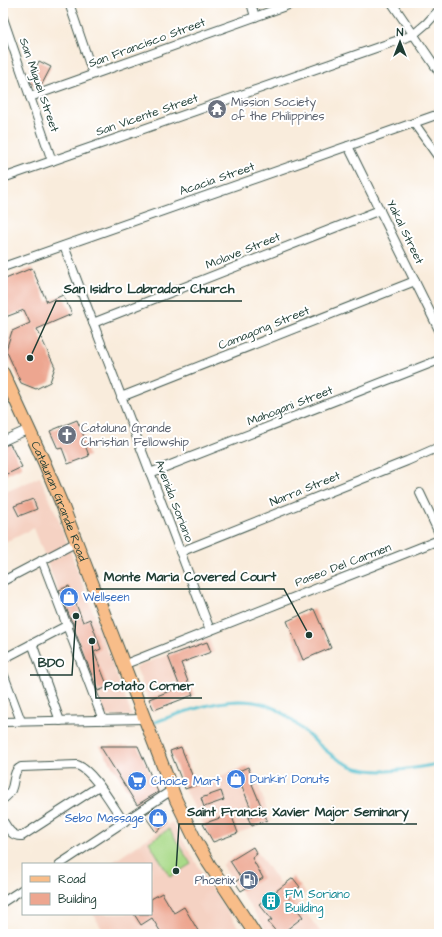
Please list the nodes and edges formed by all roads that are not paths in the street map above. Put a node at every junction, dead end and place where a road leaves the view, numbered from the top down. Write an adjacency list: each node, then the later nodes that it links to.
1 (70, 3): 10 (street)
2 (251, 3): 6 (street)
3 (294, 3): 6 (street, San Francisco Street)
4 (392, 3): 8 (street)
5 (439, 10): 8 (street)
6 (255, 17): 10 (street, San Francisco Street)
7 (3, 18): 11 (street, San Miguel Street)
8 (413, 35): 9 (street); 16 (street, San Vicente Street)
9 (439, 72)
10 (93, 74): 11 (street, San Francisco Street)
11 (30, 97): 16 (street, San Miguel Street)
12 (439, 114): 13 (street, Acacia Street)
13 (414, 123): 14 (street, Acacia Street); 15 (street)
14 (348, 146): 18 (street, Yakal Street); 19 (street, Acacia Street)
15 (439, 158)
16 (52, 160): 17 (street, San Vicente Street)
17 (3, 178)
18 (380, 210): 21 (street, Yakal Street); 22 (street, Molave Street)
19 (64, 246): 20 (street, Acacia Street); 22 (street, Avenida Soriano)
20 (3, 267)
21 (415, 281): 23 (street, Yakal Street); 26 (street, Camagong Street)
22 (93, 323): 26 (street, Avenida Soriano)
23 (439, 330)
24 (439, 360): 30 (street, Mahogani Street)
25 (3, 373): 27 (main road, Catalunan Grande Road)
26 (121, 397): 30 (street, Avenida Soriano)
27 (29, 429): 28 (street); 34 (main road, Catalunan Grande Road)
28 (3, 441)
29 (439, 447): 35 (street, Narra Street)
30 (150, 473): 35 (street, Avenida Soriano)
31 (420, 493): 32 (street)
32 (439, 533)
33 (439, 540): 39 (street, Paseo Del Carmen)
34 (76, 542): 36 (street); 42 (main road, Catalunan Grande Road)
35 (180, 552): 39 (street, Avenida Soriano)
36 (42, 560): 37 (street); 38 (street)
37 (3, 580)
38 (68, 625): 40 (street); 46 (street)
39 (210, 630): 42 (street, Paseo Del Carmen)
40 (32, 643): 41 (street); 45 (street)
41 (3, 659)
42 (123, 665): 44 (main road, Catalunan Grande Road)
43 (3, 673): 48 (street)
44 (144, 719): 46 (street); 50 (main road, Catalunan Grande Road)
45 (60, 720): 46 (street); 48 (street)
46 (103, 720)
47 (3, 722): 48 (street)
48 (21, 722)
49 (99, 786): 51 (street); 52 (street); 53 (street)
50 (172, 790): 53 (street); 57 (main road, Catalunan Grande Road)
51 (3, 799)
52 (3, 821)
53 (124, 822): 54 (street)
54 (62, 863)
55 (22, 890): 56 (street)
56 (3, 902)
57 (255, 934)

